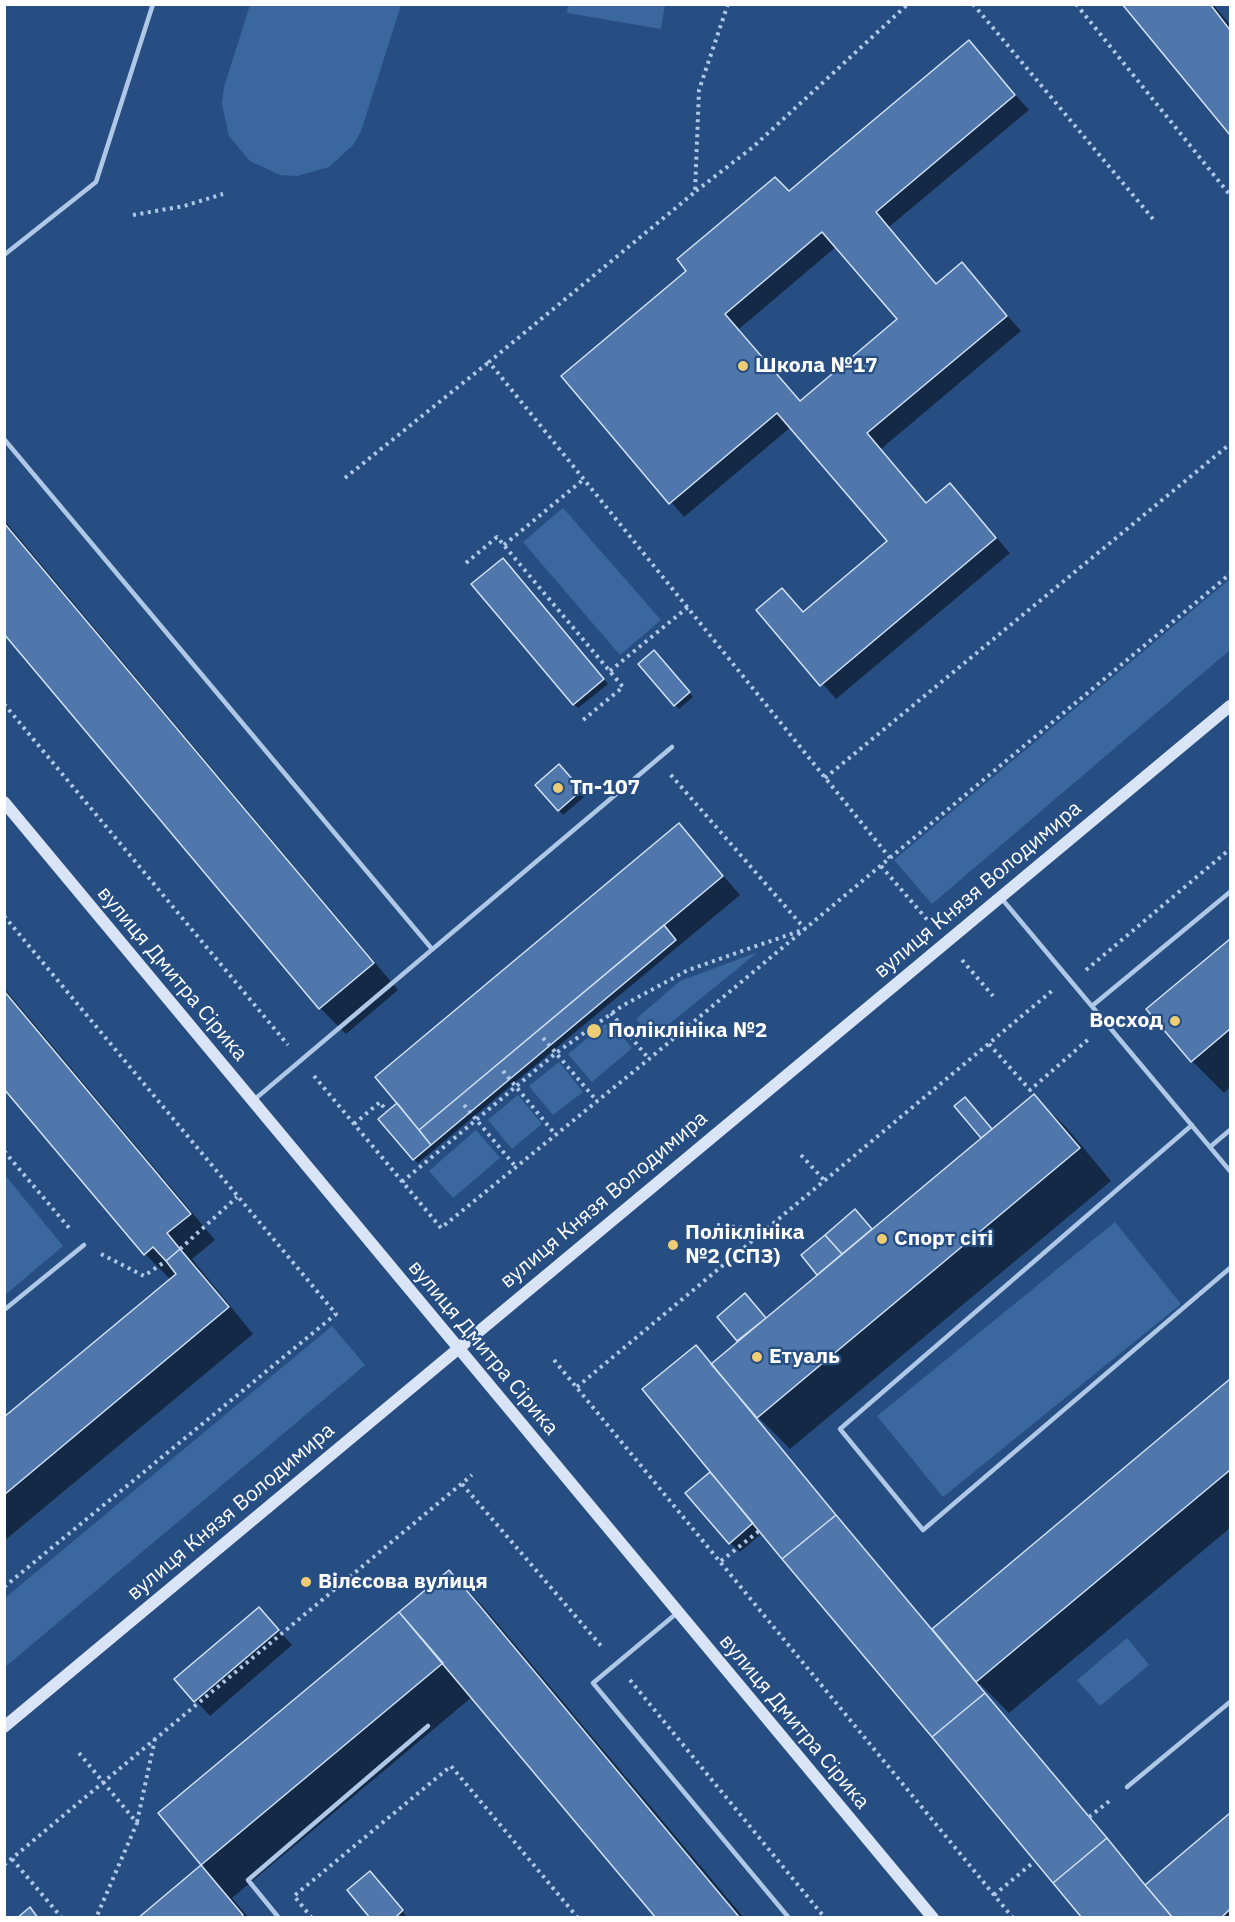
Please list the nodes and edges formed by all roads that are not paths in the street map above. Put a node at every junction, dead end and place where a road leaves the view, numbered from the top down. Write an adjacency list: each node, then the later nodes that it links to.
1 (153, 4): 2 (lane)
2 (4, 255)
3 (4, 439): 9 (lane)
4 (1230, 706): 8 (main road, вулиця Князя Володимира)
5 (672, 747): 9 (lane)
6 (4, 802): 11 (main road, вулиця Дмитра Сірика)
7 (1230, 892): 10 (lane)
8 (1000, 897): 10 (lane); 19 (main road, вулиця Князя Володимира)
9 (432, 949): 11 (lane)
10 (1092, 1006): 12 (lane)
11 (253, 1101): 19 (main road, вулиця Дмитра Сірика)
12 (1192, 1125): 14 (lane); 17 (lane)
13 (1230, 1130): 14 (lane)
14 (1210, 1147): 15 (lane)
15 (1230, 1171)
16 (84, 1245): 18 (lane)
17 (1230, 1269)
18 (4, 1310)
19 (457, 1349): 20 (main road, вулиця Дмитра Сірика); 23 (main road, вулиця Князя Володимира)
20 (677, 1613): 26 (lane); 27 (main road, вулиця Дмитра Сірика)
21 (1230, 1702): 24 (lane)
22 (428, 1726): 25 (lane)
23 (4, 1727)
24 (1127, 1787)
25 (279, 1917)
26 (789, 1917)
27 (933, 1917)

